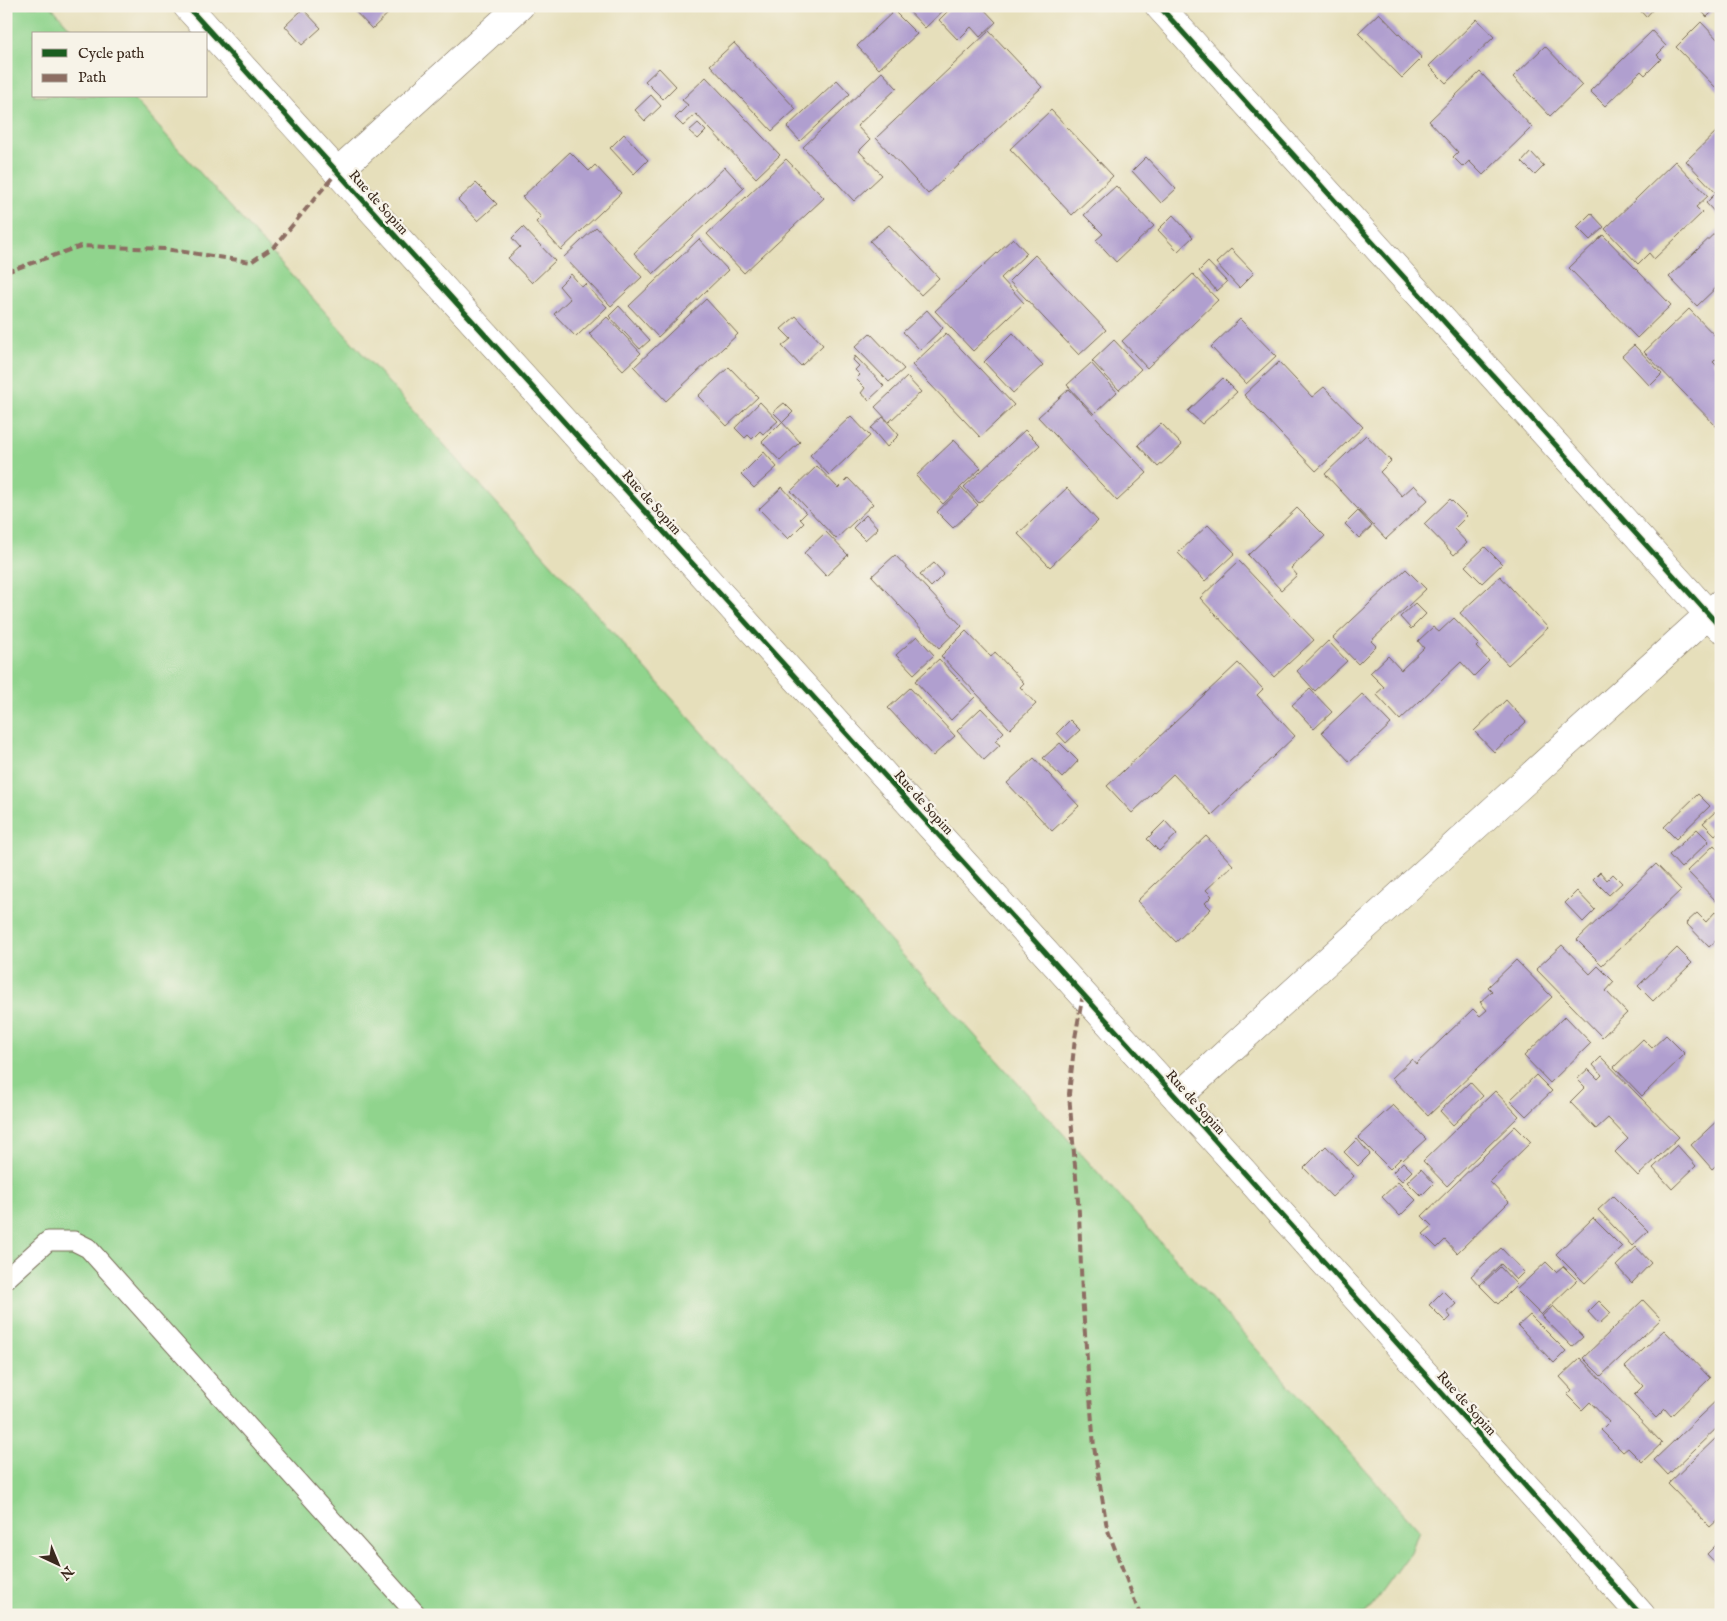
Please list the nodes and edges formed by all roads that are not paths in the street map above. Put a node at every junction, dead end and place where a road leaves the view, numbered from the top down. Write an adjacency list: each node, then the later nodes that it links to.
1 (187, 6): 4 (street, Rue de Sopim)
2 (520, 6): 4 (street)
3 (1159, 6): 5 (street)
4 (337, 172): 6 (street, Rue de Sopim)
5 (1717, 615): 6 (street)
6 (1177, 1098): 9 (street, Rue de Sopim)
7 (6, 1279): 8 (lane)
8 (417, 1615)
9 (1641, 1615)

